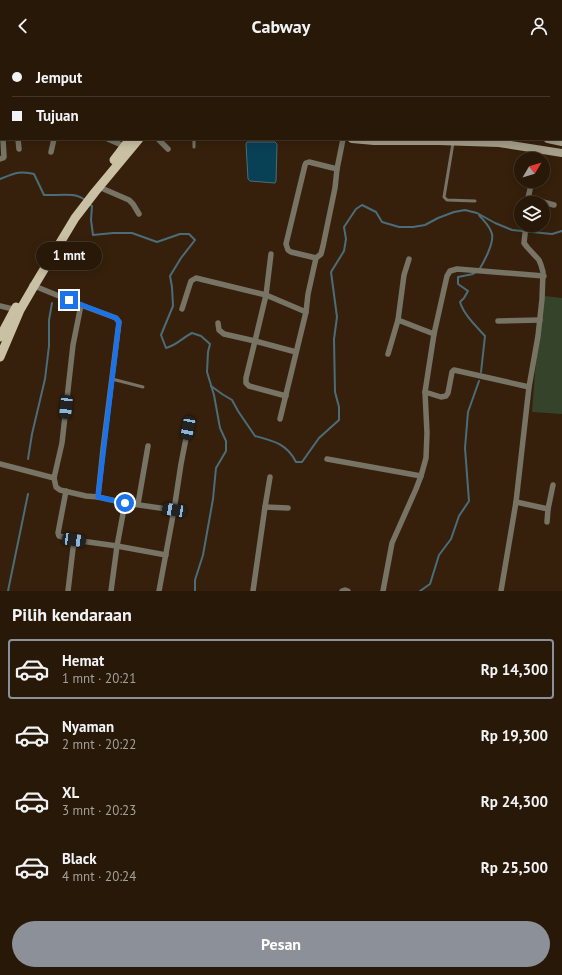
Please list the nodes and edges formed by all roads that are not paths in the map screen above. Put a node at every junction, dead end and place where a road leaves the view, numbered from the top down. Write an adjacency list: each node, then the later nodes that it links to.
1 (3, 140): 20 (street)
2 (18, 140): 14 (street)
3 (54, 140): 17 (street)
4 (111, 140): 12 (street)
5 (137, 140): 12 (main road)
6 (159, 140): 15 (street)
7 (194, 140): 13 (lane)
8 (343, 140): 21 (street)
9 (363, 140): 10 (street)
10 (414, 140): 11 (street)
11 (453, 141): 16 (street); 23 (lane)
12 (128, 145): 22 (main road)
13 (194, 147)
14 (19, 149)
15 (168, 149)
16 (536, 149): 18 (street); 19 (street)
17 (51, 152)
18 (536, 152)
19 (562, 153)
20 (0, 159)
21 (337, 169): 29 (street); 29 (street)
22 (96, 189): 26 (street); 32 (main road)
23 (475, 201)
24 (550, 204): 25 (street)
25 (554, 205)
26 (139, 214)
27 (525, 232): 31 (street)
28 (271, 254): 33 (street)
29 (316, 258): 38 (street)
30 (409, 259): 39 (street)
31 (544, 276): 40 (street); 43 (street)
32 (32, 285): 34 (street); 36 (main road)
33 (266, 295): 37 (street); 38 (street); 45 (street)
34 (81, 305): 49 (street); 61 (street)
35 (0, 306): 36 (street)
36 (17, 310): 44 (main road); 48 (main road)
37 (182, 310)
38 (306, 312): 46 (street)
39 (398, 320): 43 (street); 47 (street)
40 (540, 320): 41 (street); 51 (street)
41 (498, 321)
42 (218, 323): 45 (street)
43 (434, 334): 52 (street)
44 (0, 338)
45 (255, 340): 46 (street); 53 (street)
46 (296, 352): 53 (street)
47 (388, 354)
48 (0, 357)
49 (112, 379): 50 (lane); 64 (street)
50 (143, 387)
51 (530, 387): 52 (street); 65 (street)
52 (425, 392): 60 (street)
53 (286, 396): 54 (street)
54 (280, 419)
55 (188, 428): 71 (street)
56 (148, 446): 67 (street)
57 (327, 459): 60 (street)
58 (0, 464): 61 (street)
59 (270, 476): 68 (street)
60 (421, 476): 82 (street)
61 (54, 478): 63 (street)
62 (553, 485): 70 (street)
63 (66, 491): 64 (street); 73 (street)
64 (98, 497): 66 (street)
65 (516, 502): 70 (street); 83 (street)
66 (125, 503): 67 (street); 74 (street)
67 (138, 504): 71 (street)
68 (265, 507): 69 (street); 79 (street)
69 (288, 508)
70 (548, 509): 72 (street)
71 (174, 510): 75 (street)
72 (547, 522)
73 (74, 540): 74 (street); 76 (street)
74 (117, 546): 75 (street); 77 (street)
75 (166, 555): 78 (street)
76 (68, 591)
77 (112, 591)
78 (159, 591)
79 (253, 591)
80 (342, 591): 81 (street)
81 (348, 591)
82 (383, 591)
83 (501, 591)

